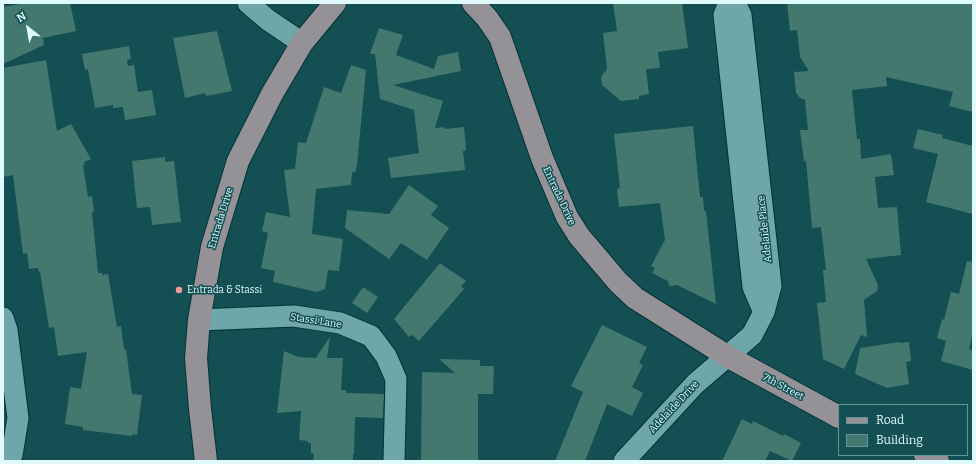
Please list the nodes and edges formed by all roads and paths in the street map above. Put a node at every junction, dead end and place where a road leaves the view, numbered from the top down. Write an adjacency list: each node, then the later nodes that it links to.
1 (248, 3): 6 (street)
2 (335, 3): 6 (street, Entrada Drive)
3 (473, 3): 10 (street, Entrada Drive)
4 (728, 3): 7 (street, Adelaide Place)
5 (735, 3): 7 (street, Adelaide Place)
6 (302, 43): 9 (street, Entrada Drive)
7 (747, 146): 10 (street, Adelaide Place)
8 (3, 318): 13 (street)
9 (199, 320): 14 (street, Entrada Drive); 15 (street, Stassi Lane)
10 (726, 356): 11 (street, 7th Street); 16 (street, Adelaide Drive)
11 (838, 416)
12 (927, 456): 17 (street)
13 (14, 457)
14 (206, 461)
15 (394, 461)
16 (624, 461)
17 (938, 461)

